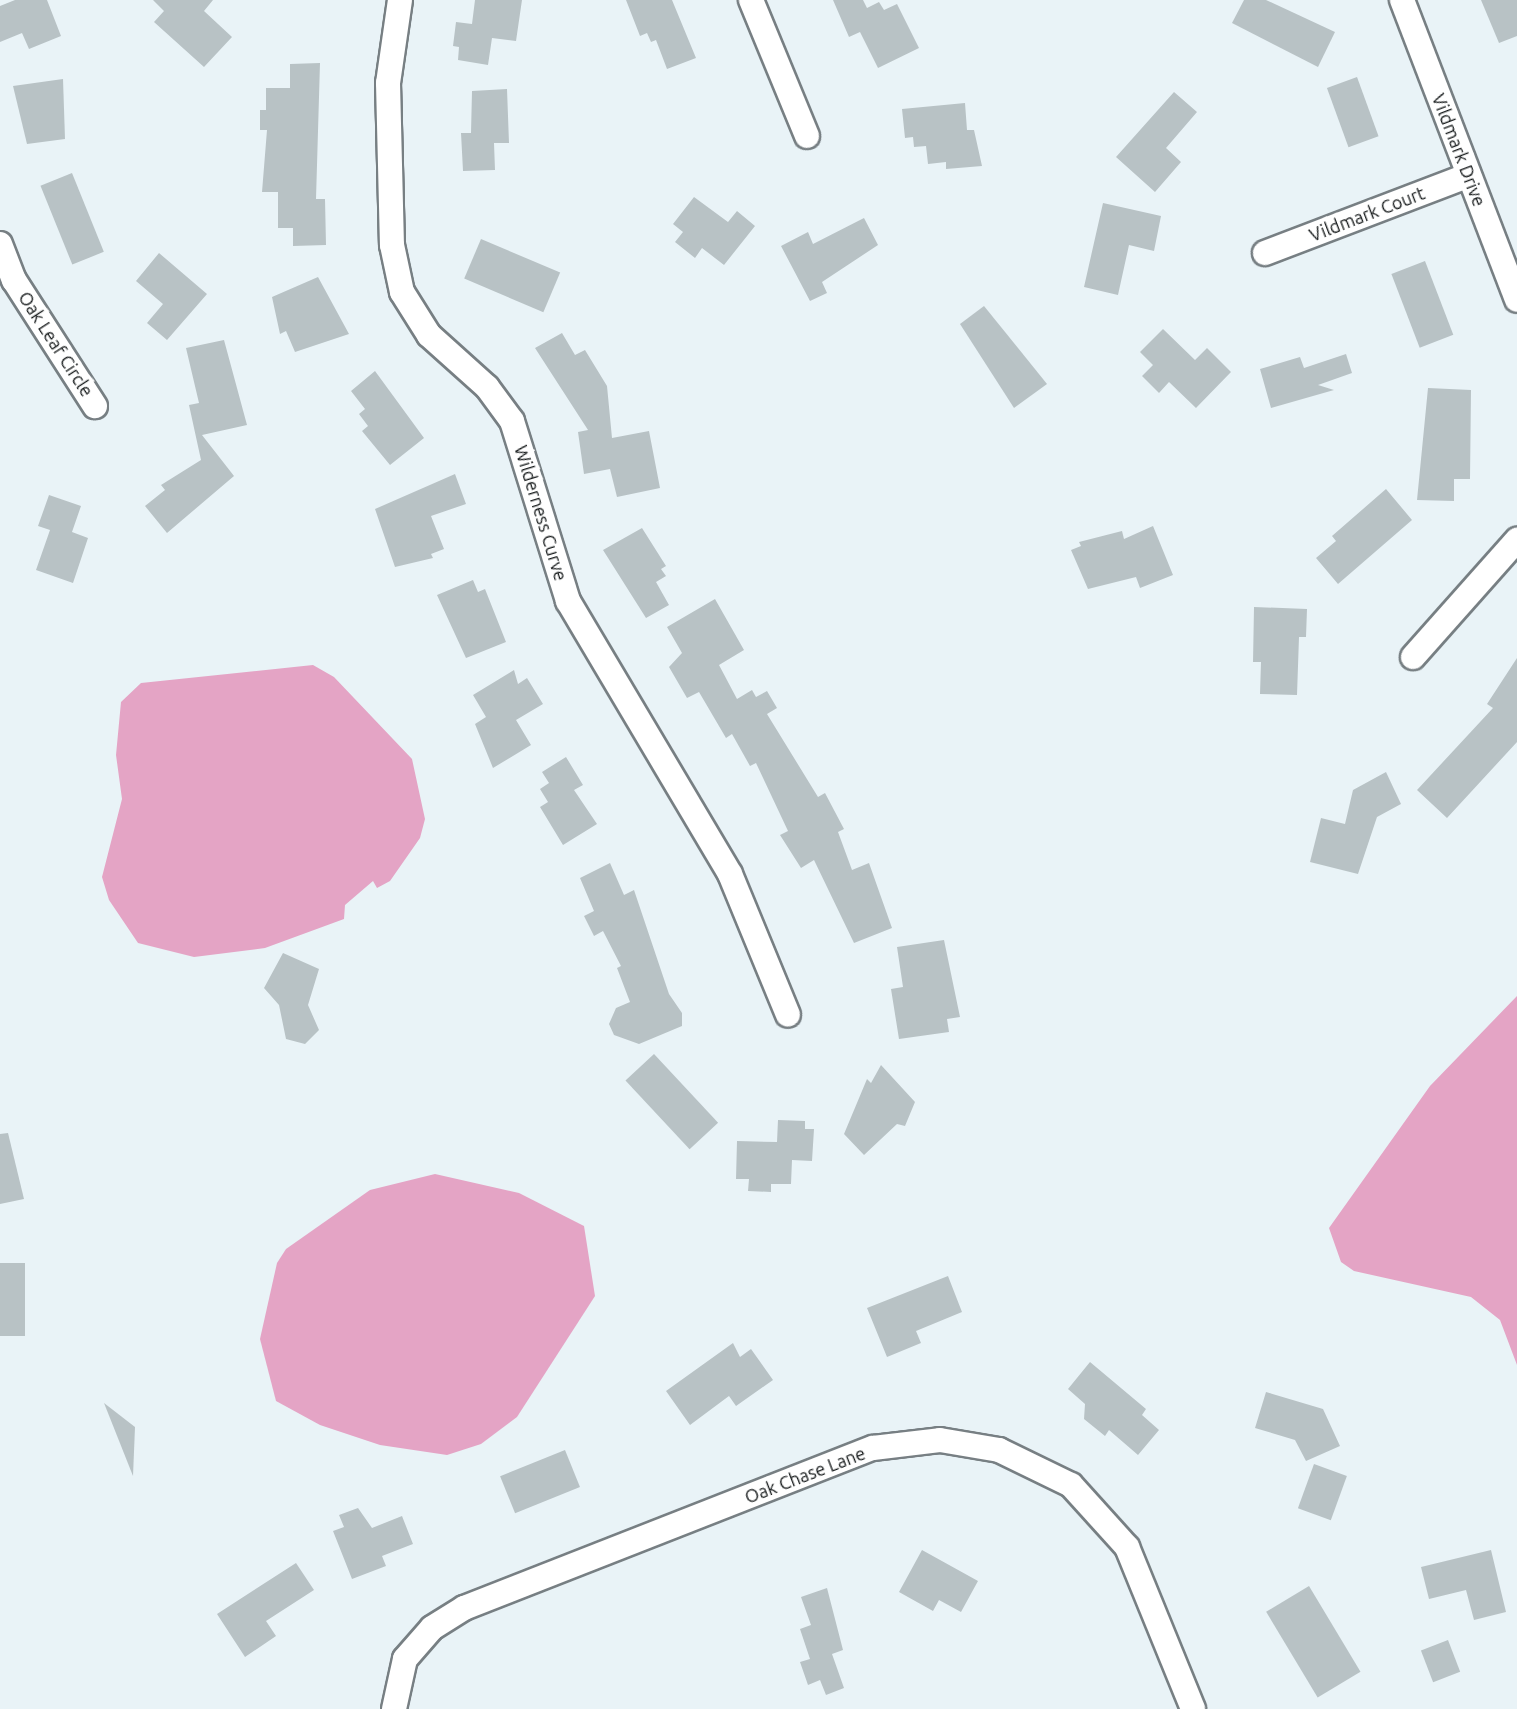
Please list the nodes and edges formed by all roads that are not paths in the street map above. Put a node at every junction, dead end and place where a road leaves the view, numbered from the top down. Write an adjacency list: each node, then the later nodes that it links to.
1 (751, 0): 4 (street)
2 (1402, 0): 5 (street, Vildmark Drive)
3 (391, 2): 12 (street, Wilderness Curve)
4 (807, 136)
5 (1469, 175): 7 (street, Vildmark Court); 8 (street, Vildmark Drive)
6 (0, 244): 9 (street, Oak Leaf Circle)
7 (1265, 253)
8 (1517, 300)
9 (95, 406)
10 (1517, 540): 11 (street)
11 (1413, 657)
12 (788, 1015)
13 (394, 1709): 14 (street, Oak Chase Lane)
14 (1193, 1709)

